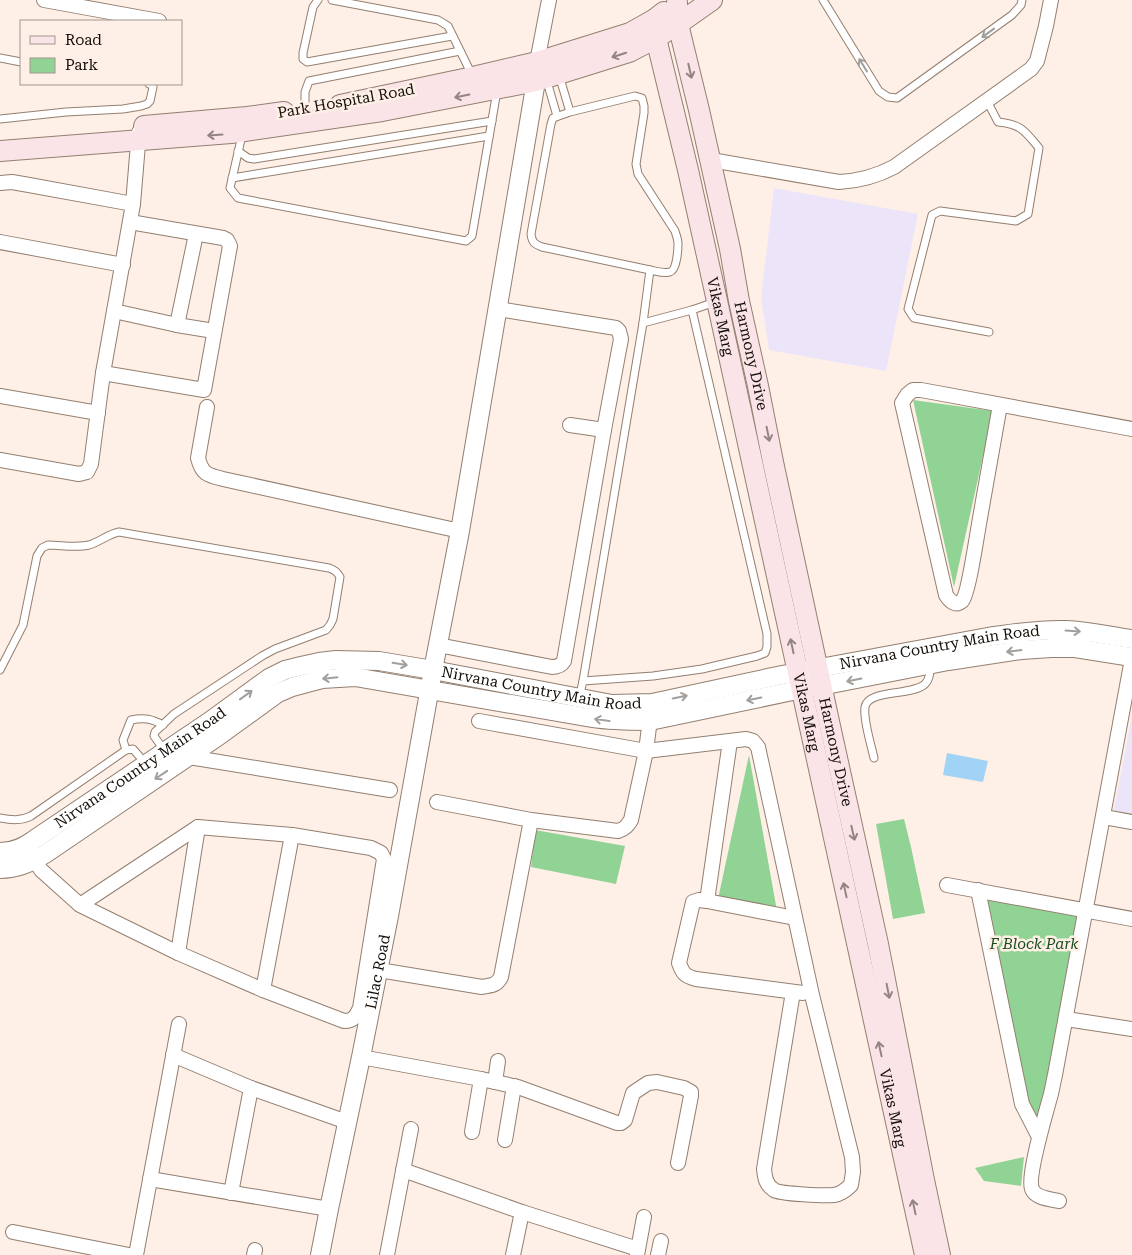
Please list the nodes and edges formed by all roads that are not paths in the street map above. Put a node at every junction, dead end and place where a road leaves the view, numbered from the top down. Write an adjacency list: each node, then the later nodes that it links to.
1 (44, 0): 10 (street)
2 (318, 0): 13 (lane)
3 (332, 0): 13 (lane)
4 (549, 0): 17 (street)
5 (712, 0): 11 (main road)
6 (823, 0): 7 (lane, one-way to 6)
7 (1022, 0)
8 (1051, 0): 21 (street)
9 (679, 1): 11 (main road, Harmony Drive); 12 (main road, Park Hospital Road)
10 (154, 20)
11 (678, 24): 12 (main road, Park Hospital Road); 32 (main road, Harmony Drive, one-way to 32)
12 (655, 28): 17 (main road, Park Hospital Road); 41 (main road, Vikas Marg)
13 (452, 36): 14 (lane)
14 (460, 51): 18 (lane); 22 (lane)
15 (0, 58): 16 (lane)
16 (20, 62)
17 (544, 74): 18 (main road, Park Hospital Road); 20 (main road, Park Hospital Road); 23 (lane); 24 (lane); 42 (street, Lilac Road)
18 (473, 77): 22 (main road, Park Hospital Road)
19 (152, 85): 25 (lane)
20 (497, 89): 26 (lane); 30 (main road, Park Hospital Road, one-way to 30)
21 (987, 101): 32 (street); 48 (lane)
22 (305, 109): 27 (main road, Park Hospital Road)
23 (570, 112): 24 (lane); 40 (lane)
24 (557, 116): 40 (lane)
25 (0, 119)
26 (492, 121): 28 (lane); 30 (lane)
27 (139, 133): 29 (main road, Park Hospital Road); 30 (main road, Park Hospital Road, one-way to 27); 31 (main road, Park Hospital Road); 35 (street)
28 (489, 136): 33 (lane); 33 (lane)
29 (0, 138)
30 (240, 141): 33 (lane)
31 (0, 152)
32 (711, 160): 58 (main road, Harmony Drive, one-way to 58)
33 (232, 178)
34 (0, 183): 35 (street)
35 (133, 204): 36 (street)
36 (130, 222): 37 (street); 39 (street)
37 (196, 234): 46 (street); 47 (street)
38 (0, 242): 39 (street)
39 (123, 265): 44 (street)
40 (650, 270): 45 (lane)
41 (717, 301): 43 (lane); 59 (main road, Vikas Marg)
42 (498, 309): 56 (street); 60 (street, Lilac Road)
43 (692, 310): 45 (lane); 69 (lane)
44 (114, 311): 46 (street); 49 (street)
45 (643, 323): 69 (lane)
46 (177, 325): 47 (street)
47 (214, 331): 49 (street)
48 (989, 332)
49 (103, 373): 53 (street)
50 (0, 396): 53 (street)
51 (1000, 405): 51 (street); 55 (street)
52 (207, 407): 60 (street)
53 (98, 413): 57 (street)
54 (570, 425): 56 (street)
55 (1132, 429)
56 (604, 430): 62 (street)
57 (0, 460)
58 (773, 462): 59 (main road); 67 (main road, Harmony Drive)
59 (753, 466): 67 (main road, Vikas Marg, one-way to 59)
60 (460, 530): 62 (street, Lilac Road)
61 (1132, 640): 67 (street, Nirvana Country Main Road, one-way to 61)
62 (438, 646): 66 (street, Lilac Road)
63 (1132, 658): 64 (street, Nirvana Country Main Road, one-way to 64); 82 (street)
64 (930, 665): 67 (street, Nirvana Country Main Road, one-way to 67); 78 (lane)
65 (0, 670): 72 (lane)
66 (433, 670): 68 (street, Lilac Road); 69 (street, Nirvana Country Main Road); 76 (street, Nirvana Country Main Road, one-way to 66)
67 (810, 679): 70 (street, Nirvana Country Main Road); 132 (main road, Vikas Marg, one-way to 67); 133 (main road, Harmony Drive, one-way to 133)
68 (430, 689): 70 (street, Nirvana Country Main Road, one-way to 68); 77 (street, Nirvana Country Main Road, one-way to 77); 99 (street, Lilac Road)
69 (581, 690): 70 (street, Nirvana Country Main Road)
70 (651, 712): 75 (street)
71 (479, 721): 75 (street)
72 (163, 725): 74 (lane); 76 (lane)
73 (730, 741): 75 (street); 93 (street); 96 (street)
74 (126, 750): 79 (lane); 83 (lane)
75 (646, 751): 84 (street)
76 (165, 752): 79 (street, Nirvana Country Main Road)
77 (189, 757): 80 (street); 89 (street, Nirvana Country Main Road, one-way to 89)
78 (874, 758)
79 (147, 764): 89 (street, Nirvana Country Main Road)
80 (390, 790)
81 (437, 802): 84 (street)
82 (1104, 817): 85 (street); 95 (street)
83 (0, 818)
84 (531, 820): 99 (street)
85 (1132, 822)
86 (198, 827): 87 (street); 94 (street); 98 (street)
87 (292, 835): 100 (street); 100 (street)
88 (0, 852): 89 (street, Nirvana Country Main Road)
89 (30, 853): 90 (street, Nirvana Country Main Road); 94 (street)
90 (0, 869)
91 (946, 885): 92 (street)
92 (978, 890): 95 (street); 115 (street)
93 (707, 901): 96 (street); 101 (street)
94 (80, 905): 98 (street)
95 (1086, 911): 97 (street); 103 (street)
96 (795, 918): 102 (street)
97 (1132, 918)
98 (178, 953): 100 (street)
99 (378, 970): 107 (street, Lilac Road)
100 (263, 990)
101 (793, 992): 102 (street); 102 (street)
102 (812, 994)
103 (1066, 1019): 105 (street); 115 (street)
104 (179, 1024): 106 (street)
105 (1132, 1029)
106 (173, 1055): 111 (street); 119 (street)
107 (361, 1057): 109 (street); 112 (street, Lilac Road)
108 (498, 1061): 109 (street)
109 (488, 1080): 110 (street); 114 (street)
110 (514, 1086): 116 (street); 117 (street)
111 (251, 1088): 112 (street); 120 (street)
112 (346, 1122): 122 (street, Lilac Road)
113 (411, 1129): 118 (street)
114 (472, 1132)
115 (1039, 1138): 121 (street)
116 (505, 1140)
117 (678, 1163)
118 (403, 1170): 123 (street); 130 (street)
119 (150, 1179): 120 (street); 128 (street)
120 (231, 1193): 122 (street)
121 (1058, 1201)
122 (328, 1209): 129 (street, Lilac Road)
123 (522, 1212): 126 (street); 131 (street)
124 (644, 1217): 126 (street)
125 (13, 1232): 127 (street)
126 (638, 1252)
127 (129, 1255)
128 (136, 1255)
129 (320, 1255)
130 (387, 1255)
131 (513, 1255)
132 (925, 1255)
133 (940, 1255)

